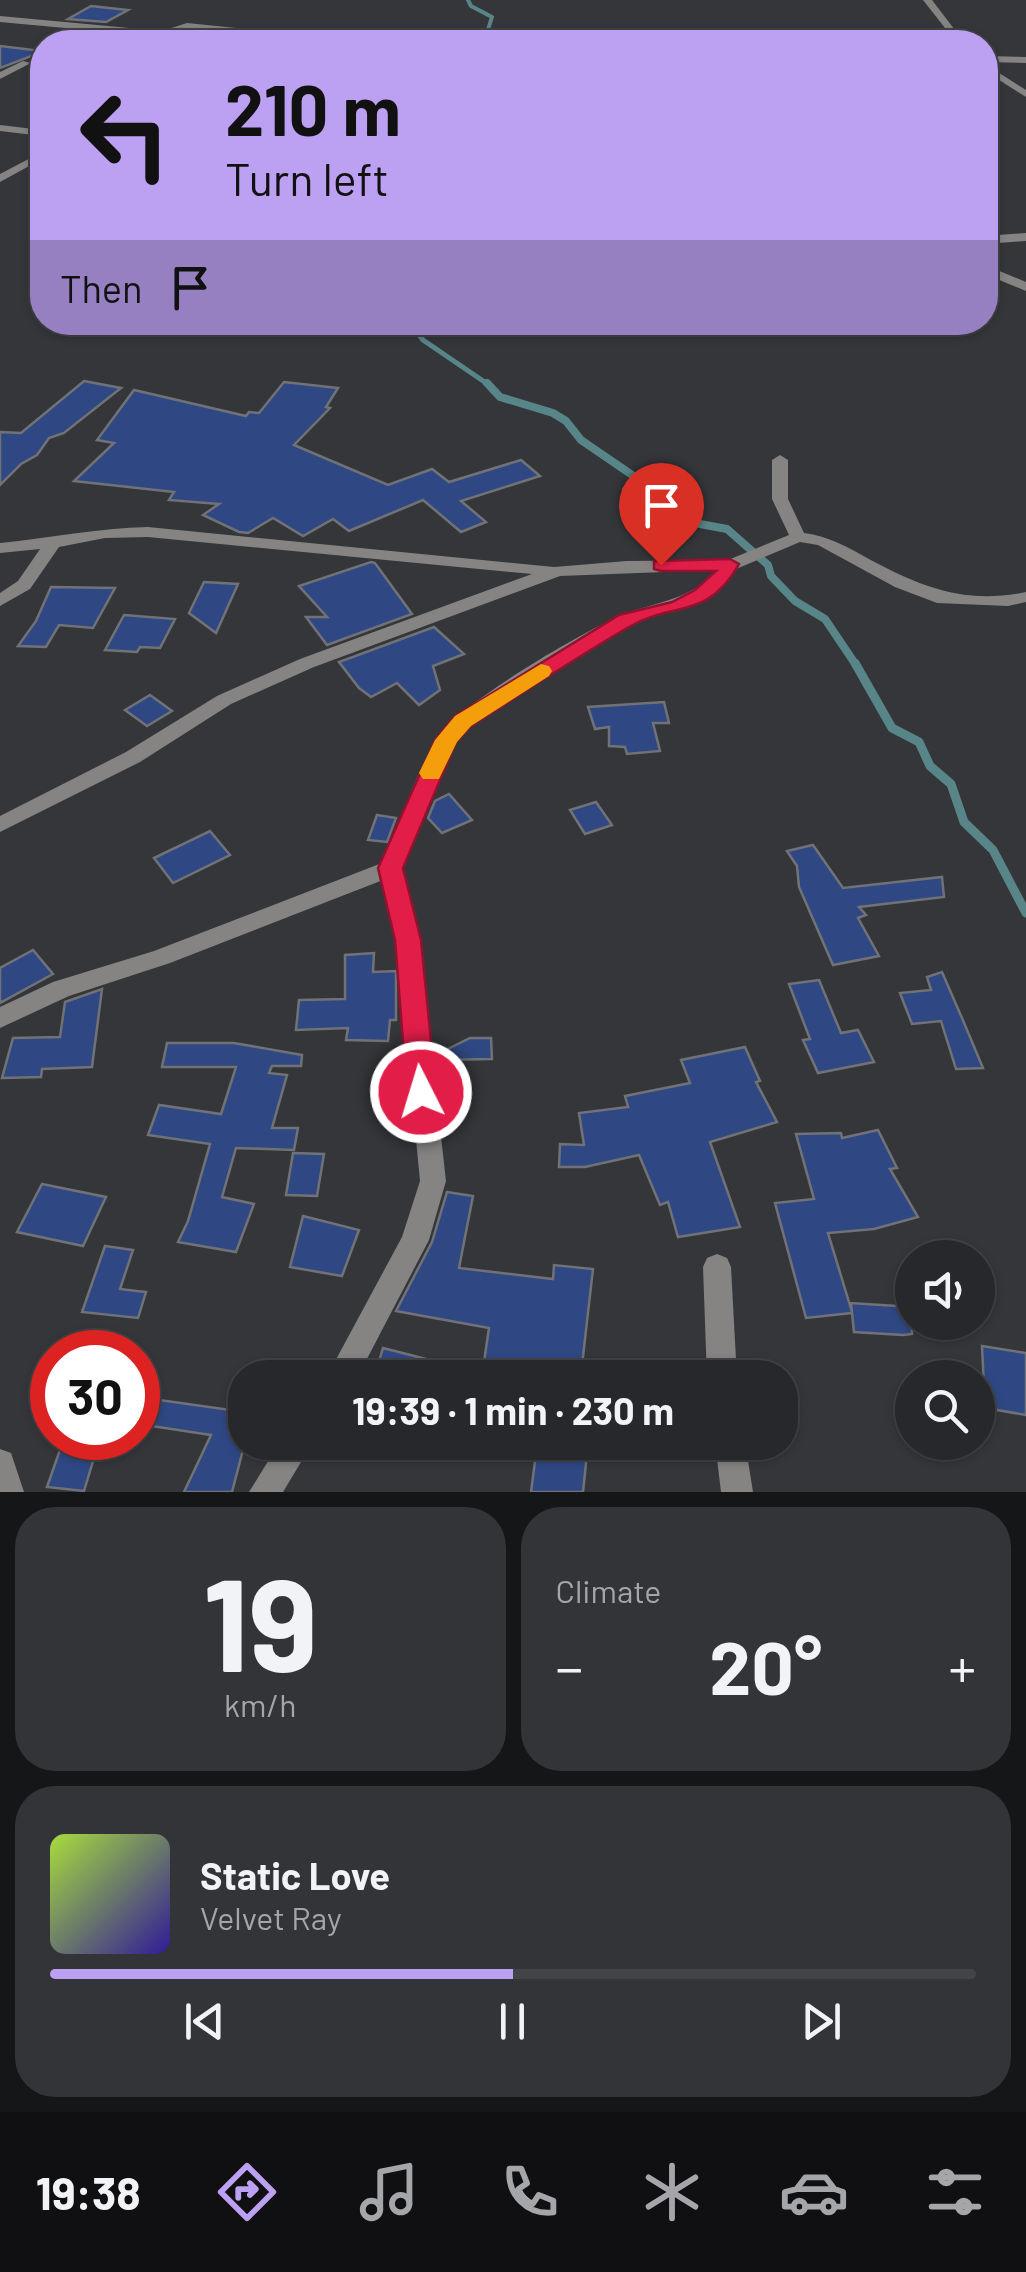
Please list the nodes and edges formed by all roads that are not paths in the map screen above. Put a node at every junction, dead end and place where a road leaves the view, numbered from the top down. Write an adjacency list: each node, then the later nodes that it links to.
1 (928, 0): 6 (street)
2 (0, 19): 3 (street)
3 (120, 30)
4 (175, 30): 5 (street)
5 (236, 30)
6 (951, 30)
7 (998, 59): 8 (street)
8 (1026, 60)
9 (26, 63): 10 (street)
10 (0, 76)
11 (998, 76): 12 (street)
12 (1026, 94)
13 (0, 128): 14 (street)
14 (30, 132)
15 (30, 161): 16 (street)
16 (0, 179)
17 (1026, 236): 18 (street)
18 (998, 239)
19 (998, 275): 20 (street)
20 (1026, 287)
21 (780, 460): 22 (street)
22 (798, 537): 25 (street); 27 (street)
23 (53, 543): 24 (street); 26 (street); 28 (street)
24 (0, 548)
25 (730, 564): 26 (street); 30 (street)
26 (557, 571): 29 (street)
27 (1026, 597)
28 (0, 601)
29 (0, 824)
30 (391, 868): 31 (street); 33 (street)
31 (0, 1018)
32 (716, 1268): 34 (street)
33 (351, 1360)
34 (721, 1360)
35 (286, 1460): 39 (street)
36 (733, 1460): 40 (street)
37 (0, 1464): 38 (street)
38 (8, 1492)
39 (265, 1492)
40 (737, 1492)

